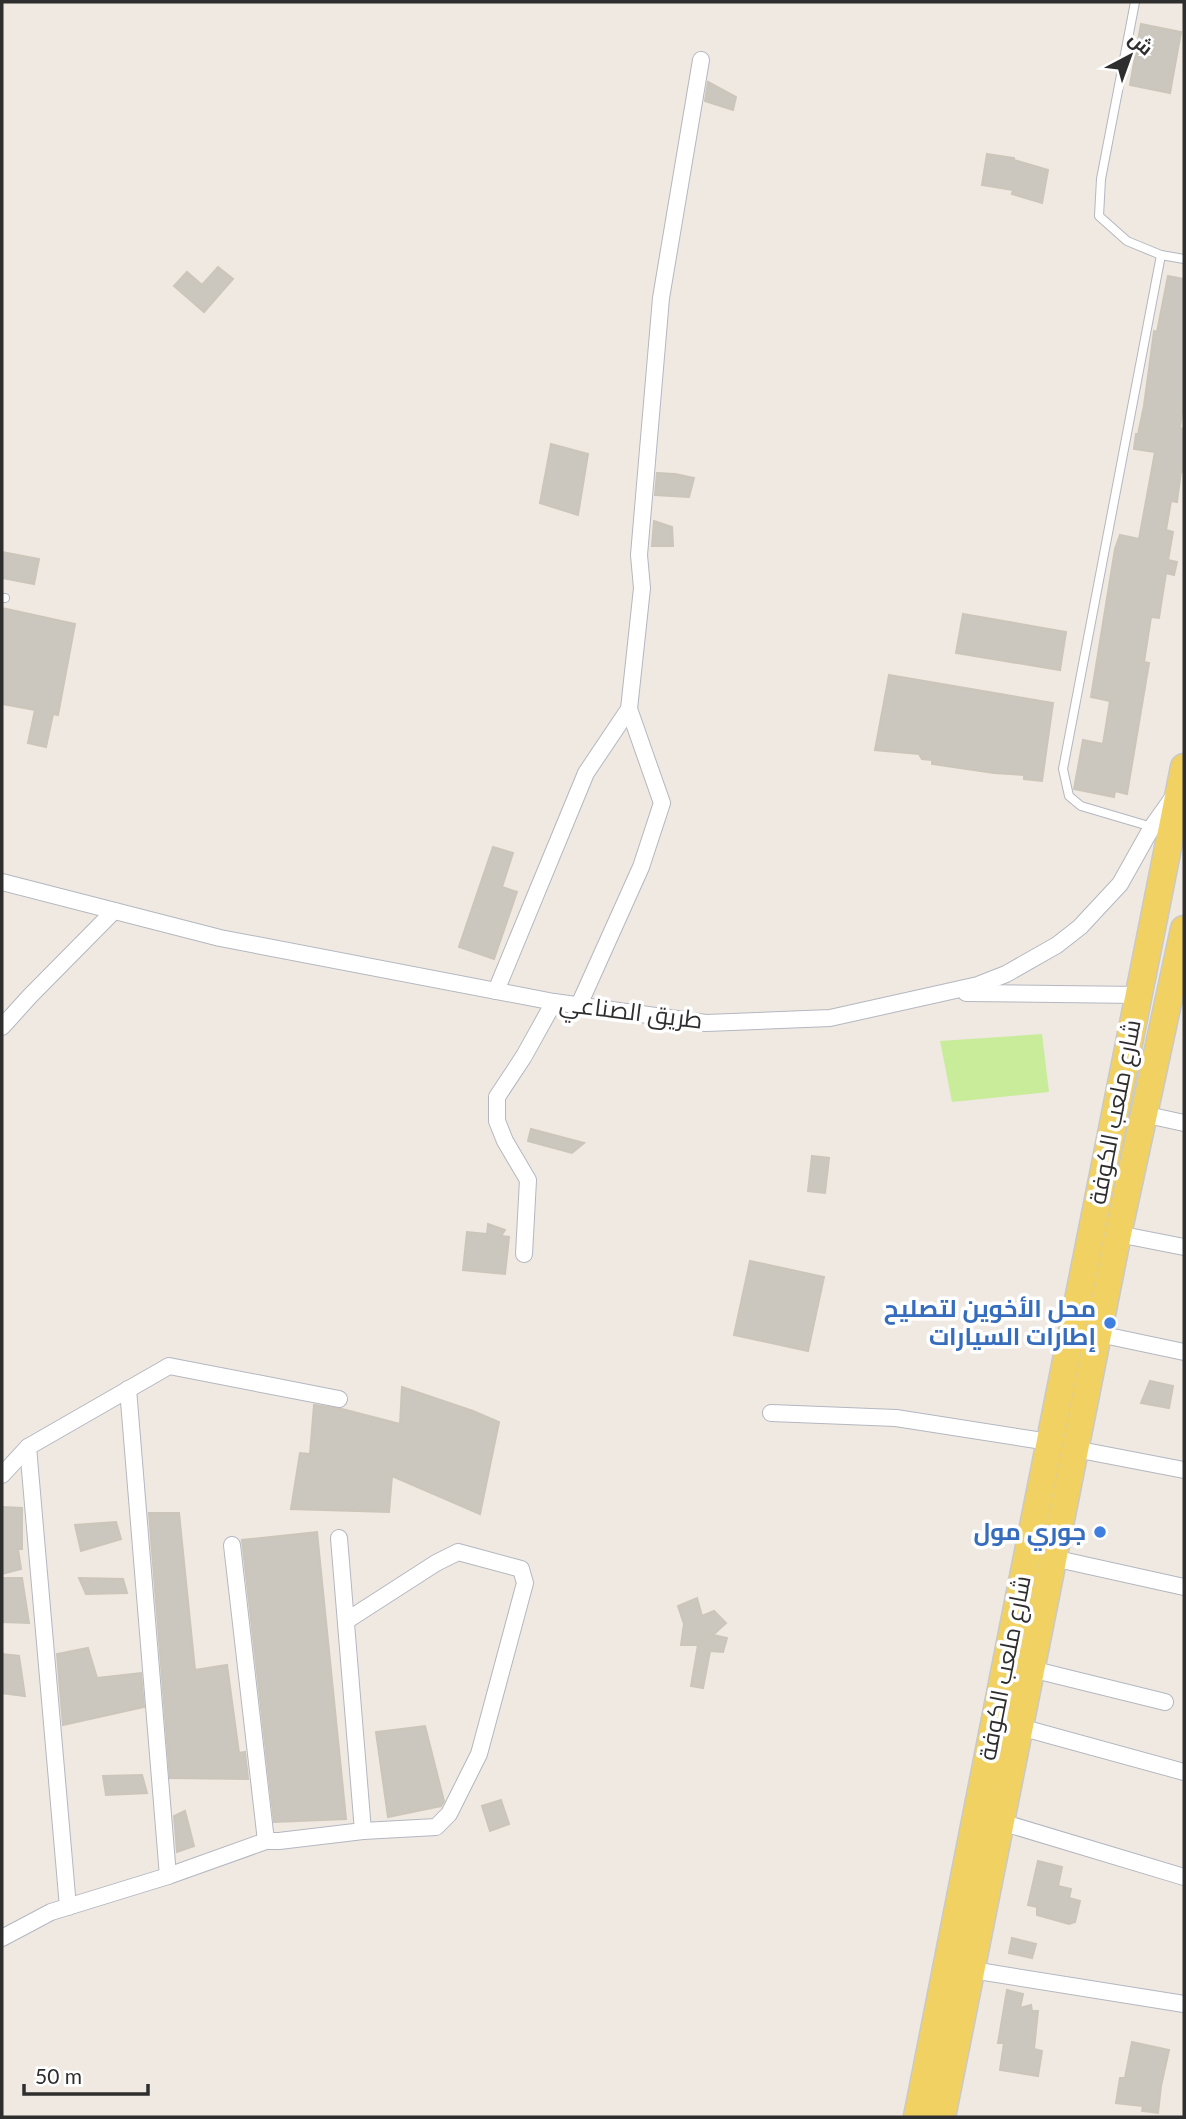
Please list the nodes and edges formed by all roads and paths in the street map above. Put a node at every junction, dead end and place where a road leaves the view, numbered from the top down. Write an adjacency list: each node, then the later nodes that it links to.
1 (1135, 2): 3 (lane)
2 (701, 60): 5 (street)
3 (1161, 255): 4 (lane); 7 (lane)
4 (1184, 259)
5 (628, 709): 11 (street); 16 (street)
6 (1182, 777): 7 (street, طريق الصناعي); 13 (main road, شارع ملعب الكوفة)
7 (1152, 827): 12 (street, طريق الصناعي)
8 (2, 882): 9 (street, طريق الصناعي)
9 (114, 911): 11 (street, طريق الصناعي); 17 (street)
10 (1184, 929): 14 (main road, شارع ملعب الكوفة)
11 (496, 991): 15 (street, طريق الصناعي)
12 (950, 993): 13 (street); 16 (street, طريق الصناعي)
13 (1139, 995): 28 (main road, شارع ملعب الكوفة)
14 (1177, 998): 18 (main road, شارع ملعب الكوفة)
15 (554, 1002): 16 (street, طريق الصناعي); 22 (street)
16 (579, 1006)
17 (2, 1027)
18 (1143, 1114): 19 (street); 20 (main road, شارع ملعب الكوفة)
19 (1184, 1123)
20 (1118, 1234): 21 (street); 23 (main road, شارع ملعب الكوفة)
21 (1184, 1247)
22 (524, 1254)
23 (1099, 1334): 24 (street); 30 (main road, شارع ملعب الكوفة)
24 (1184, 1353)
25 (128, 1389): 26 (street); 29 (street); 47 (street)
26 (339, 1399)
27 (771, 1413): 28 (street)
28 (1049, 1442): 37 (main road, شارع ملعب الكوفة)
29 (28, 1447): 32 (street); 49 (street)
30 (1075, 1449): 31 (street); 35 (main road, شارع ملعب الكوفة)
31 (1184, 1470)
32 (2, 1475)
33 (339, 1538): 39 (street)
34 (232, 1545): 46 (street)
35 (1053, 1558): 36 (street); 38 (main road, شارع ملعب الكوفة)
36 (1184, 1587)
37 (1016, 1612): 38 (main road); 40 (main road, شارع ملعب الكوفة)
38 (1042, 1616): 40 (main road, شارع ملعب الكوفة)
39 (346, 1621): 45 (street); 45 (street)
40 (1026, 1652): 41 (street); 42 (main road, شارع ملعب الكوفة); 53 (main road, شارع ملعب الكوفة)
41 (1164, 1702)
42 (1020, 1727): 43 (street); 44 (main road, شارع ملعب الكوفة)
43 (1184, 1772)
44 (1001, 1822): 48 (street); 51 (main road, شارع ملعب الكوفة)
45 (363, 1831): 46 (street)
46 (266, 1840): 47 (street)
47 (168, 1876): 49 (street)
48 (1184, 1877)
49 (68, 1907): 50 (street)
50 (2, 1938)
51 (972, 1970): 52 (street); 54 (main road, شارع ملعب الكوفة)
52 (1184, 2004)
53 (917, 2117)
54 (942, 2117)

